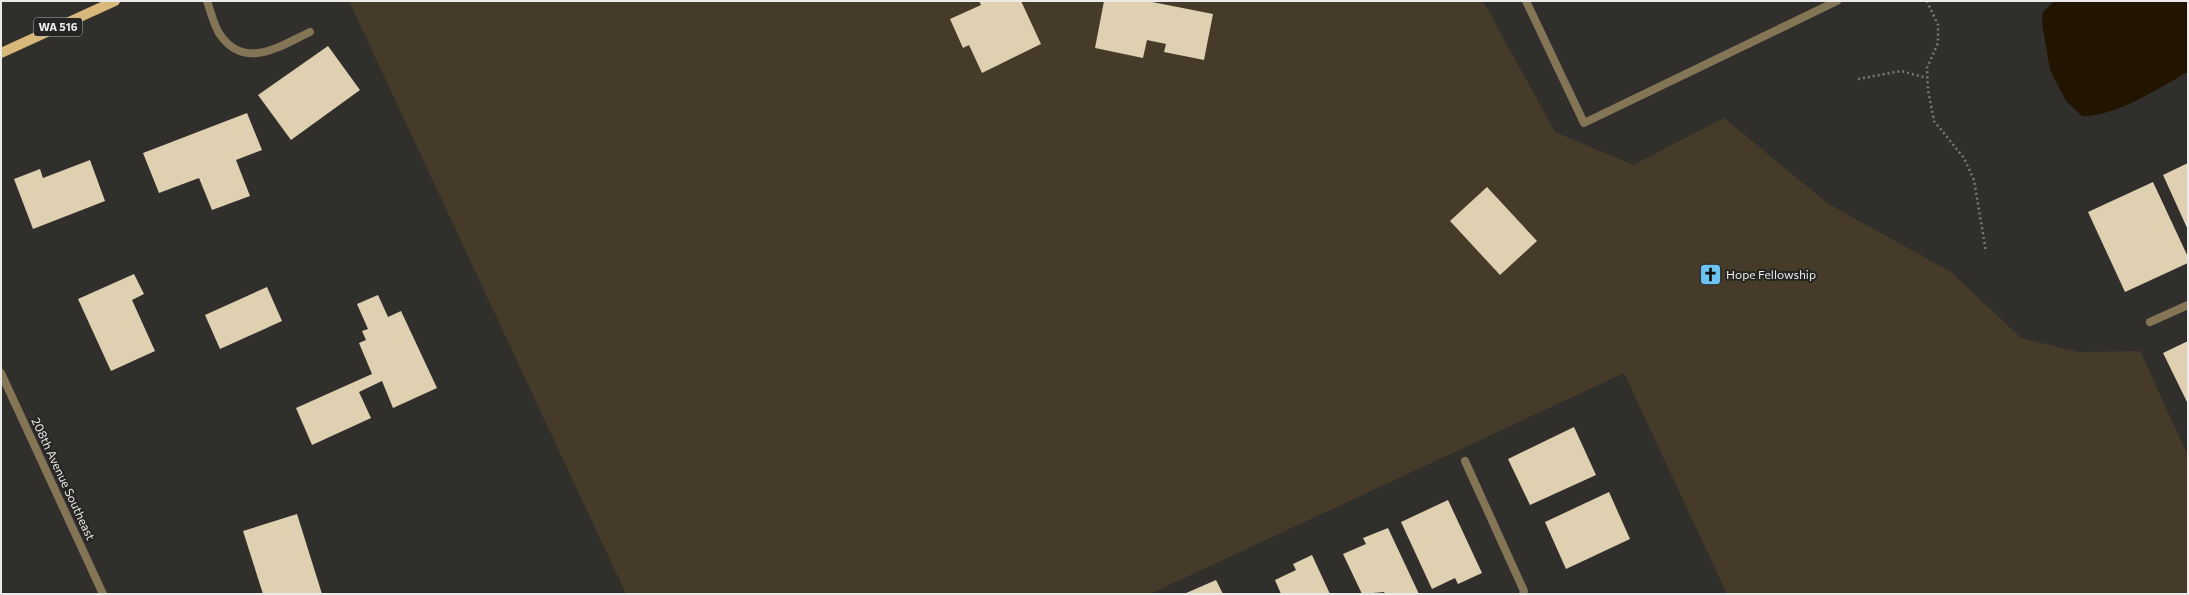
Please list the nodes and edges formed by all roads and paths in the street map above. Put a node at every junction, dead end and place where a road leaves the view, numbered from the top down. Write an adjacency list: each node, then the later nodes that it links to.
1 (115, 1): 7 (main road, WA 516)
2 (207, 1): 6 (street)
3 (1526, 1): 4 (street)
4 (1837, 1)
5 (1927, 1): 8 (path)
6 (310, 32)
7 (1, 53)
8 (1927, 78): 9 (path); 10 (path)
9 (1858, 79)
10 (1986, 252)
11 (2188, 305): 12 (street)
12 (2150, 322)
13 (1, 374): 15 (street, 208th Avenue Southeast)
14 (1464, 461): 16 (street)
15 (103, 594)
16 (1522, 594)

